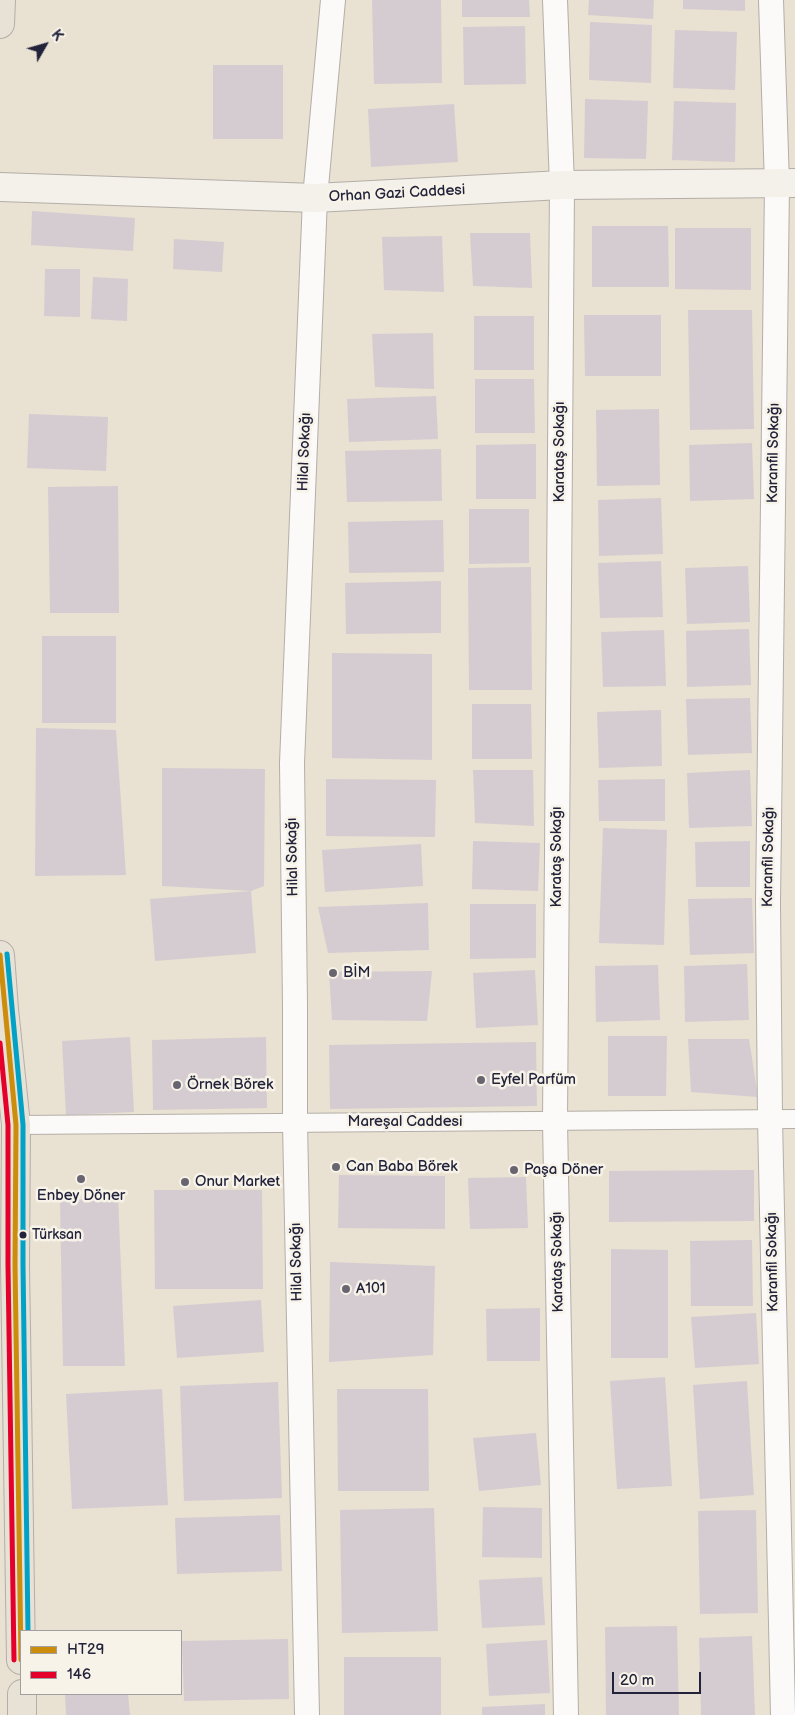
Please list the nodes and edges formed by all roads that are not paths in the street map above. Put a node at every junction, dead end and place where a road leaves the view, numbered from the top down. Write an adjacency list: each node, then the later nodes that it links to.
1 (1, 0): 5 (main road)
2 (333, 0): 9 (street, Hilal Sokağı)
3 (556, 0): 7 (street, Karataş Sokağı)
4 (771, 0): 6 (street, Karanfil Sokağı)
5 (0, 24)
6 (786, 184): 7 (main road, Orhan Gazi Caddesi); 11 (street, Karanfil Sokağı)
7 (562, 185): 9 (main road, Orhan Gazi Caddesi); 13 (street, Karataş Sokağı)
8 (0, 187): 9 (main road, Orhan Gazi Caddesi)
9 (315, 198): 14 (street, Hilal Sokağı)
10 (0, 955): 15 (main road)
11 (770, 1119): 12 (street, Mareşal Caddesi); 13 (street, Mareşal Caddesi); 21 (street, Karanfil Sokağı)
12 (795, 1119)
13 (555, 1121): 14 (street, Mareşal Caddesi); 20 (street, Karataş Sokağı)
14 (294, 1123): 15 (street, Mareşal Caddesi); 19 (street, Hilal Sokağı)
15 (16, 1125): 16 (main road)
16 (20, 1630)
17 (22, 1695): 18 (main road)
18 (22, 1715)
19 (307, 1715)
20 (566, 1715)
21 (783, 1715)

